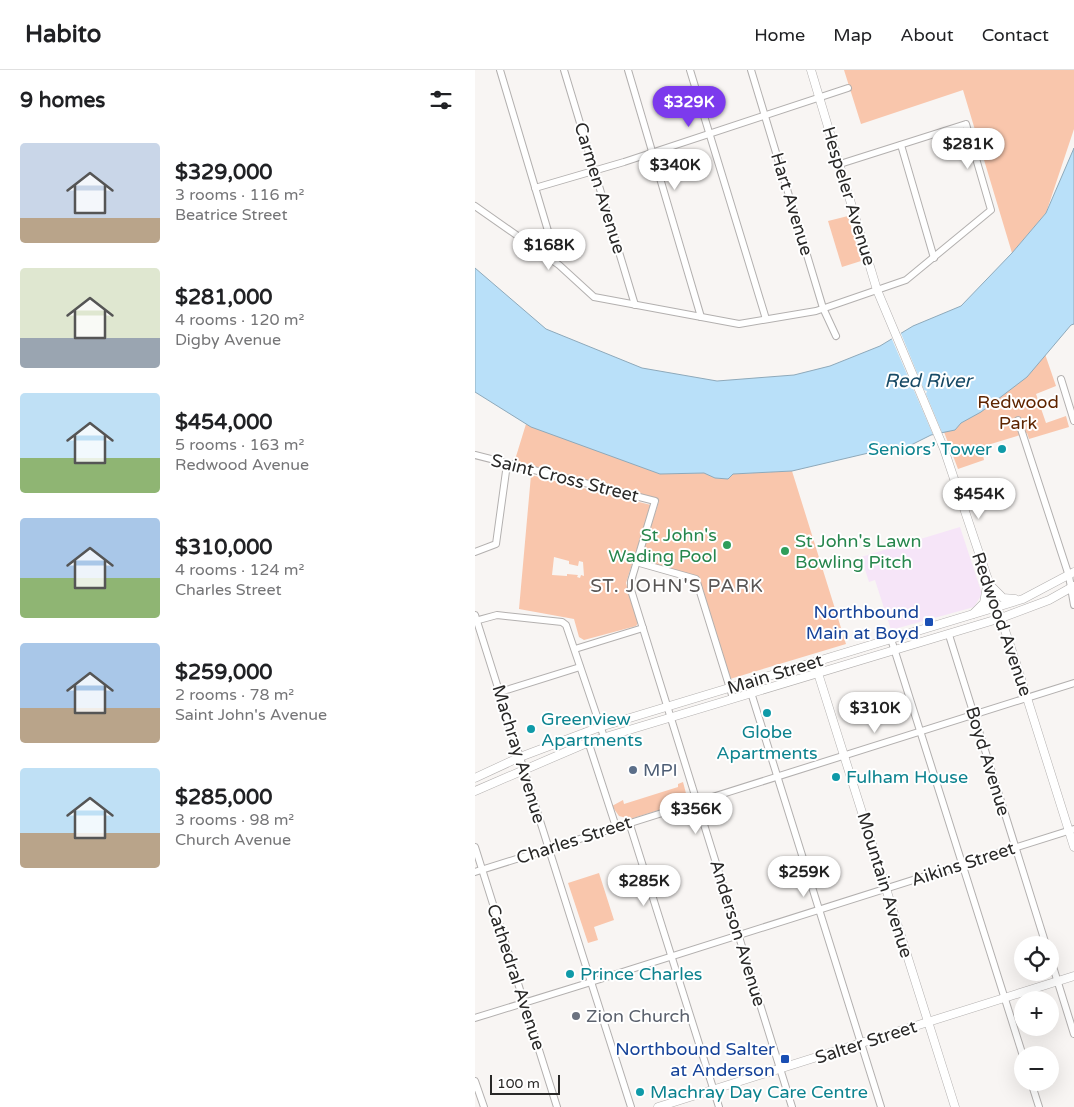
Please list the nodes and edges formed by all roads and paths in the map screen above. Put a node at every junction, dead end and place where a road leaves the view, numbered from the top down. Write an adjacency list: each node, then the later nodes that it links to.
1 (500, 70): 15 (street)
2 (564, 70): 14 (street, Carmen Avenue)
3 (627, 70): 12 (street)
4 (690, 70): 10 (street)
5 (751, 70): 9 (street, Hart Avenue)
6 (811, 70): 8 (main road, Hespeler Avenue)
7 (848, 88): 8 (street)
8 (819, 98): 9 (street); 13 (main road, Hespeler Avenue)
9 (765, 115): 10 (street); 21 (street, Hart Avenue)
10 (709, 133): 12 (street); 23 (street)
11 (901, 144): 13 (street); 17 (street); 17 (street)
12 (652, 152): 14 (street); 22 (street)
13 (840, 164): 19 (main road, Hespeler Avenue)
14 (595, 171): 15 (street); 20 (street, Carmen Avenue)
15 (535, 188): 18 (street)
16 (475, 206): 18 (street)
17 (934, 258): 19 (street)
18 (551, 259): 20 (street)
19 (877, 290): 21 (street); 24 (main road, Hespeler Avenue)
20 (635, 305): 22 (street)
21 (823, 308): 23 (street); 25 (street, Hart Avenue)
22 (701, 317): 23 (street)
23 (766, 319)
24 (889, 321): 35 (main road, Redwood Avenue)
25 (836, 336)
26 (1061, 379): 28 (street)
27 (1019, 420): 34 (street)
28 (1074, 421)
29 (475, 455): 30 (street, Saint Cross Street)
30 (507, 464): 31 (street, Saint Cross Street); 32 (street)
31 (655, 502): 33 (street, Anderson Avenue)
32 (475, 552)
33 (636, 562): 43 (street, Anderson Avenue); 53 (street)
34 (1071, 574): 36 (street); 37 (main road, Main Street)
35 (987, 581): 37 (main road); 39 (main road, Redwood Avenue); 40 (main road)
36 (1072, 587): 38 (street); 41 (main road, Main Street)
37 (1023, 599): 39 (main road, Main Street)
38 (1074, 606)
39 (997, 608): 40 (main road, Main Street); 41 (main road, Redwood Avenue)
40 (971, 616): 45 (main road, Main Street)
41 (1001, 618): 44 (main road, Main Street); 57 (main road, Redwood Avenue)
42 (476, 619): 46 (street); 54 (street, Machray Avenue)
43 (643, 628): 46 (street); 58 (street, Anderson Avenue)
44 (949, 635): 47 (main road, Main Street); 59 (street, Boyd Avenue)
45 (891, 639): 47 (street); 48 (main road, Main Street)
46 (575, 649): 49 (street)
47 (895, 650): 50 (main road, Main Street); 62 (street)
48 (815, 662): 50 (main road, Mountain Avenue); 51 (main road, Main Street)
49 (580, 666): 54 (street); 61 (street)
50 (818, 673): 55 (main road, Main Street); 66 (main road, Mountain Avenue)
51 (748, 683): 53 (main road, Main Street); 55 (street)
52 (1074, 683): 57 (street, Charles Street)
53 (730, 688): 56 (street); 58 (main road, Main Street)
54 (499, 692): 67 (street, Machray Avenue)
55 (751, 694): 56 (main road, Main Street); 69 (street)
56 (733, 698): 60 (main road, Main Street)
57 (1027, 698): 59 (street, Charles Street); 75 (main road, Redwood Avenue)
58 (667, 707): 60 (street, Anderson Avenue); 61 (main road, Main Street)
59 (974, 714): 62 (street, Charles Street); 78 (street, Boyd Avenue)
60 (670, 717): 64 (main road, Main Street); 72 (street, Anderson Avenue)
61 (600, 727): 63 (main road, Main Street); 64 (street)
62 (920, 731): 66 (street, Charles Street); 80 (street)
63 (585, 732): 65 (street); 67 (main road, Main Street)
64 (604, 737): 65 (main road, Main Street)
65 (589, 742): 68 (main road, Main Street); 74 (street)
66 (844, 755): 69 (street, Charles Street); 82 (main road, Mountain Avenue)
67 (521, 757): 68 (street, Machray Avenue); 70 (main road, Main Street)
68 (524, 769): 71 (main road, Main Street); 79 (street, Machray Avenue)
69 (777, 776): 72 (street, Charles Street); 83 (street)
70 (475, 778)
71 (475, 791)
72 (697, 802): 73 (street, Charles Street); 84 (street, Anderson Avenue)
73 (629, 822): 74 (street, Charles Street); 86 (street)
74 (616, 827): 79 (street, Charles Street)
75 (1071, 830): 77 (main road, Redwood Avenue); 78 (street, Aikins Street)
76 (475, 847): 81 (street, Cathedral Avenue)
77 (1074, 847)
78 (1016, 848): 80 (street, Aikins Street); 85 (street, Boyd Avenue)
79 (549, 849): 81 (street, Charles Street); 90 (street, Machray Avenue)
80 (963, 864): 82 (street, Aikins Street); 91 (street)
81 (478, 870): 92 (street, Cathedral Avenue)
82 (886, 888): 83 (street, Aikins Street); 94 (main road, Mountain Avenue)
83 (819, 910): 84 (street, Aikins Street); 96 (street)
84 (739, 936): 86 (street, Aikins Street); 98 (street, Anderson Avenue)
85 (1043, 936)
86 (671, 957): 90 (street, Aikins Street); 100 (street)
87 (1074, 976): 88 (main road, Salter Street)
88 (1059, 980)
89 (1057, 981): 91 (main road, Salter Street); 95 (street)
90 (591, 982): 92 (street, Aikins Street); 104 (street, Machray Avenue)
91 (1005, 999): 94 (main road, Salter Street); 97 (street)
92 (524, 1003): 93 (street, Aikins Street); 103 (street, Cathedral Avenue)
93 (475, 1018)
94 (928, 1022): 96 (main road, Salter Street); 109 (main road, Mountain Avenue)
95 (1074, 1034)
96 (861, 1043): 98 (main road, Salter Street); 108 (street)
97 (1020, 1046)
98 (781, 1069): 100 (main road, Salter Street); 107 (street, Anderson Avenue)
99 (475, 1081): 102 (street)
100 (713, 1090): 105 (main road, Salter Street); 106 (street)
101 (1034, 1091): 110 (street)
102 (483, 1107)
103 (557, 1107)
104 (631, 1107)
105 (658, 1107)
106 (719, 1107)
107 (792, 1107)
108 (881, 1107)
109 (955, 1107)
110 (1039, 1107)

